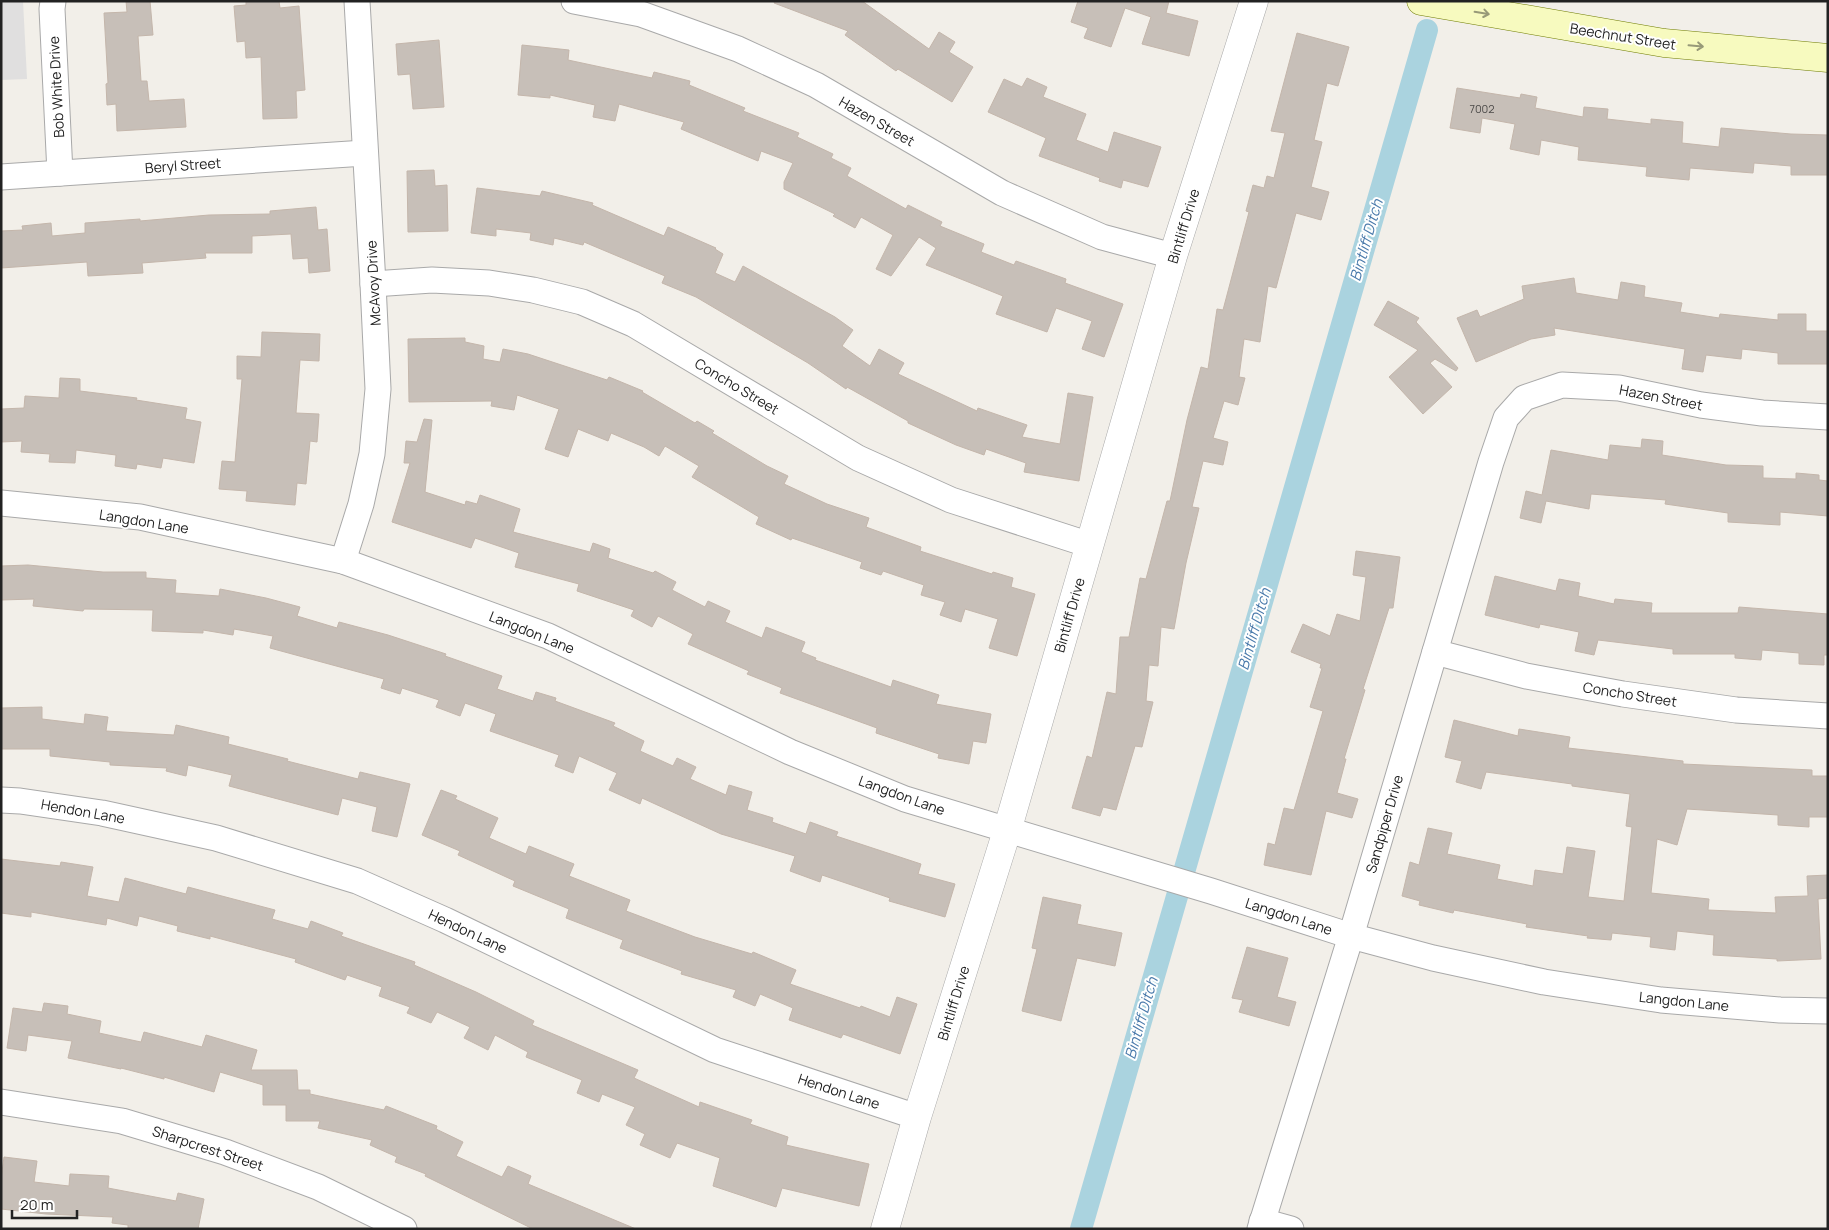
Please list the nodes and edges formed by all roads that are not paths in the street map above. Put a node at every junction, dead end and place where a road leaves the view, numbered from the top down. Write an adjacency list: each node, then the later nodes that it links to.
1 (53, 1): 9 (street, Bob White Drive)
2 (357, 1): 8 (street, McAvoy Drive)
3 (574, 1): 11 (street, Hazen Street)
4 (1254, 1): 11 (street, Bintliff Drive)
5 (1421, 1): 6 (main road, Beechnut Street, one-way to 6)
6 (1511, 9): 7 (main road, Beechnut Street, one-way to 7)
7 (1828, 58)
8 (365, 154): 9 (street, Beryl Street); 12 (street, McAvoy Drive)
9 (60, 173): 10 (street, Beryl Street)
10 (1, 177)
11 (1173, 256): 16 (street, Bintliff Drive)
12 (373, 284): 16 (street, Concho Street); 17 (street, McAvoy Drive)
13 (1506, 418): 14 (street, Hazen Street); 18 (street, Sandpiper Drive)
14 (1828, 418)
15 (1, 503): 17 (street, Langdon Lane)
16 (1090, 545): 21 (street, Bintliff Drive)
17 (343, 561): 21 (street, Langdon Lane)
18 (1434, 652): 19 (street, Concho Street); 22 (street, Sandpiper Drive)
19 (1828, 716)
20 (1, 800): 25 (street, Hendon Lane)
21 (1007, 831): 22 (street, Langdon Lane); 25 (street, Bintliff Drive)
22 (1351, 936): 23 (street, Langdon Lane); 26 (street, Sandpiper Drive)
23 (1828, 1011)
24 (1, 1102): 27 (street, Sharpcrest Street)
25 (918, 1117): 28 (street, Bintliff Drive)
26 (1261, 1225): 29 (street)
27 (404, 1229)
28 (886, 1229)
29 (1291, 1229)

